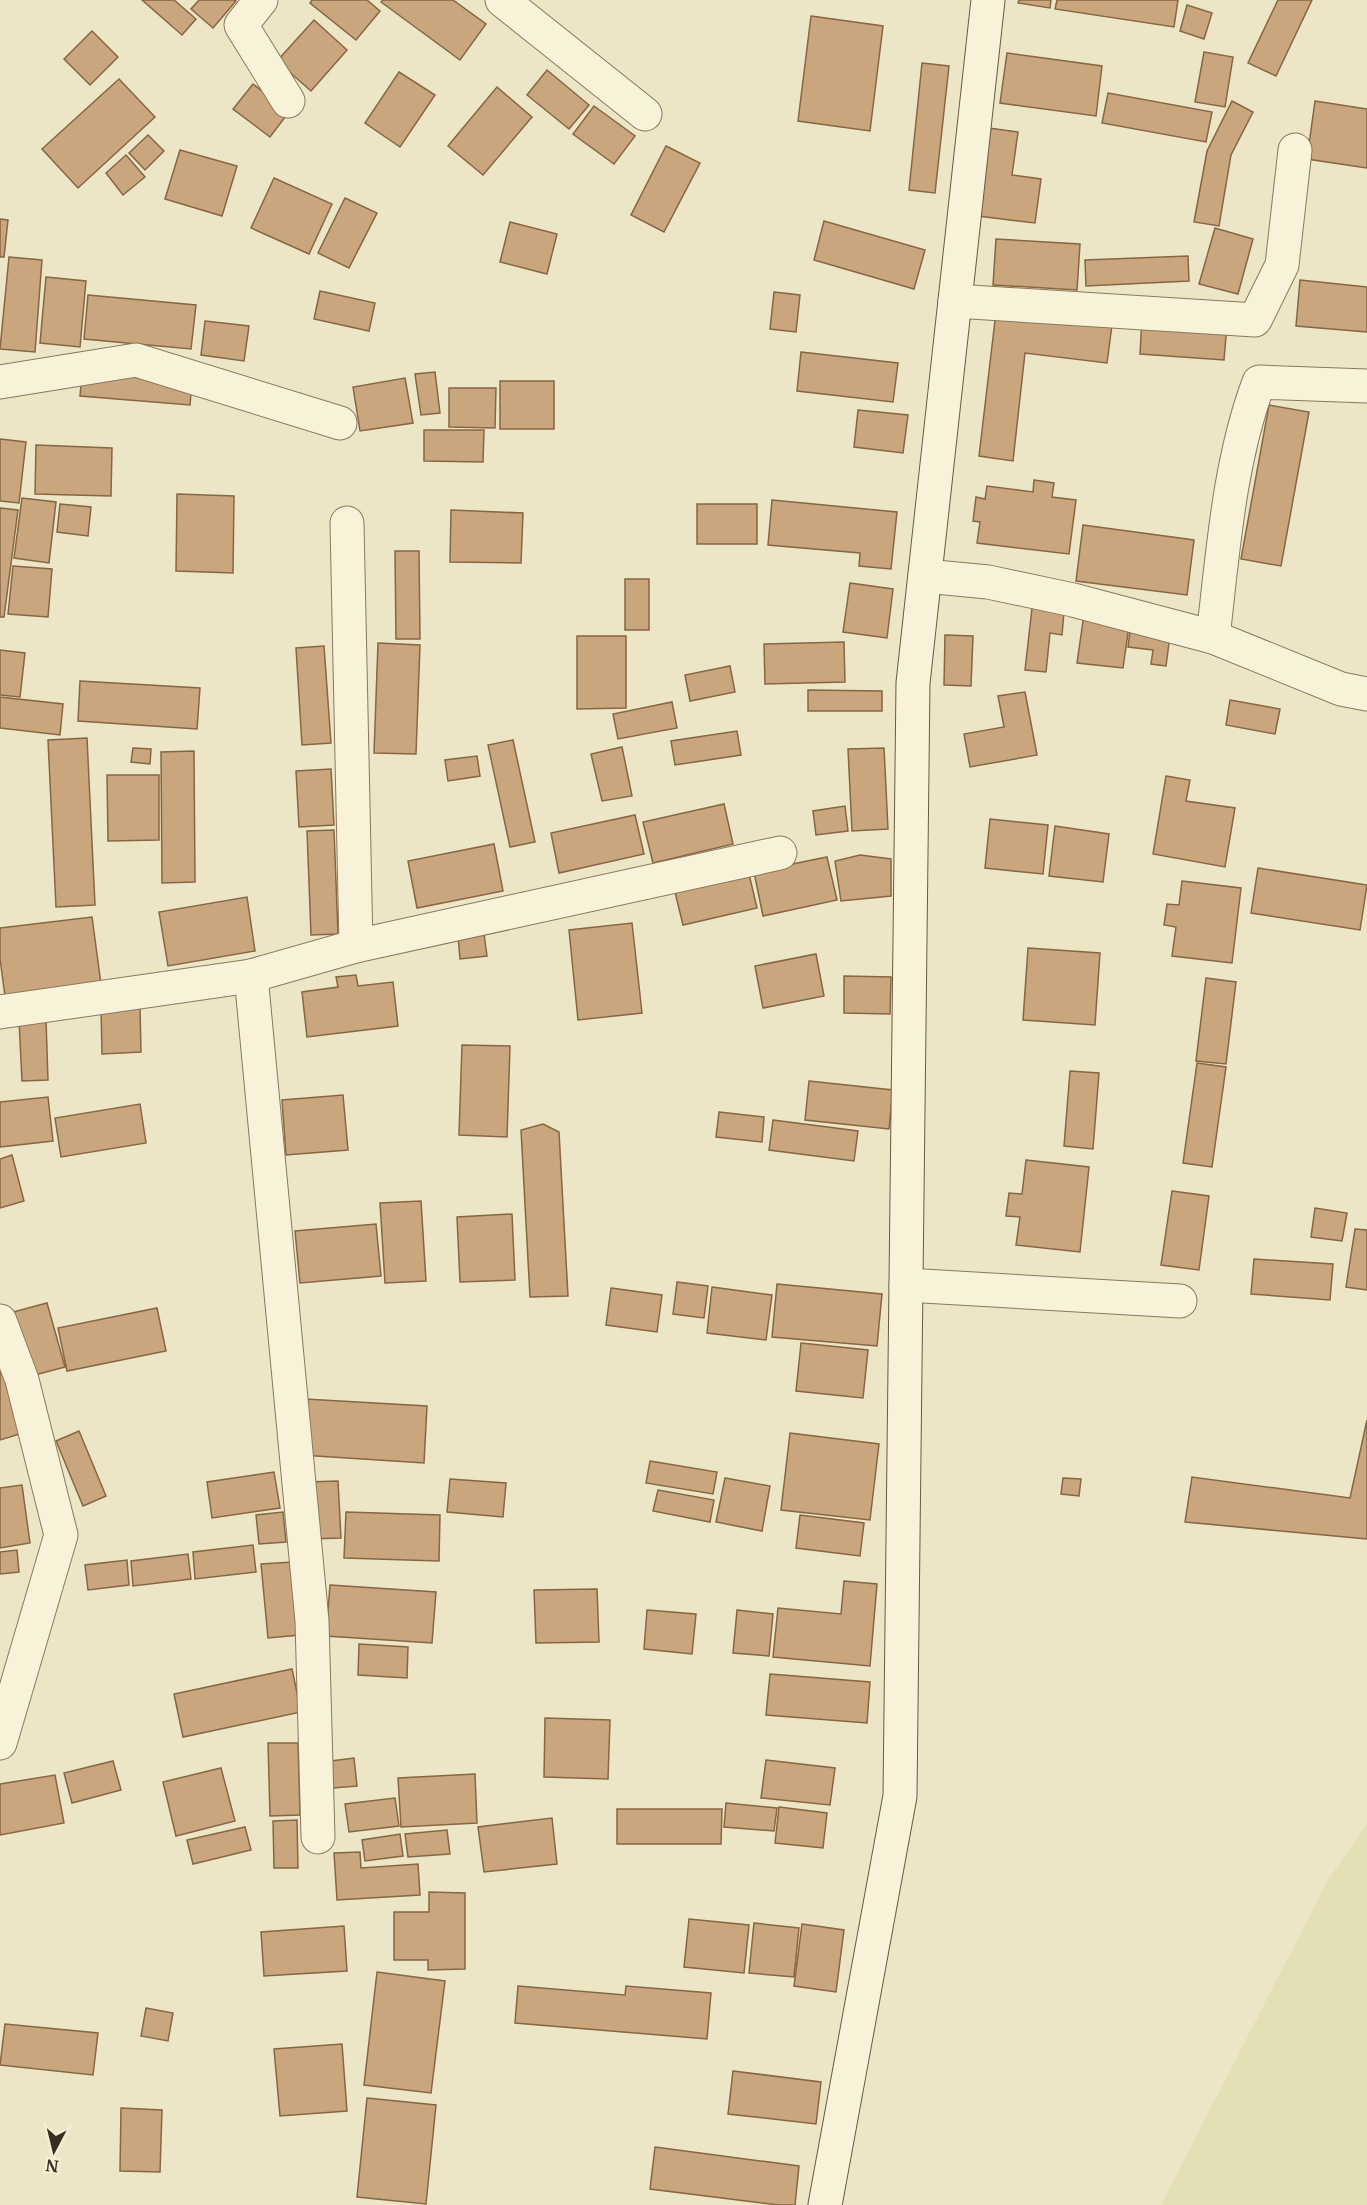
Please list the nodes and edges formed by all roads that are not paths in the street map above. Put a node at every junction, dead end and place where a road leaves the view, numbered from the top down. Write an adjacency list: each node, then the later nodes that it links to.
1 (261, 0): 4 (street)
2 (502, 0): 5 (street)
3 (988, 0): 7 (street)
4 (288, 101)
5 (645, 114)
6 (1295, 150): 7 (street)
7 (955, 301): 12 (street)
8 (0, 382): 10 (street)
9 (1367, 386): 13 (street)
10 (340, 423)
11 (347, 523): 16 (street)
12 (925, 576): 13 (street); 19 (street)
13 (1212, 637): 14 (street)
14 (1367, 694)
15 (780, 853): 16 (street)
16 (356, 946): 17 (street)
17 (251, 976): 18 (street); 23 (street)
18 (0, 1012)
19 (906, 1285): 20 (street); 24 (street)
20 (1180, 1302)
21 (0, 1322): 22 (street)
22 (0, 1743)
23 (318, 1838)
24 (825, 2205)

